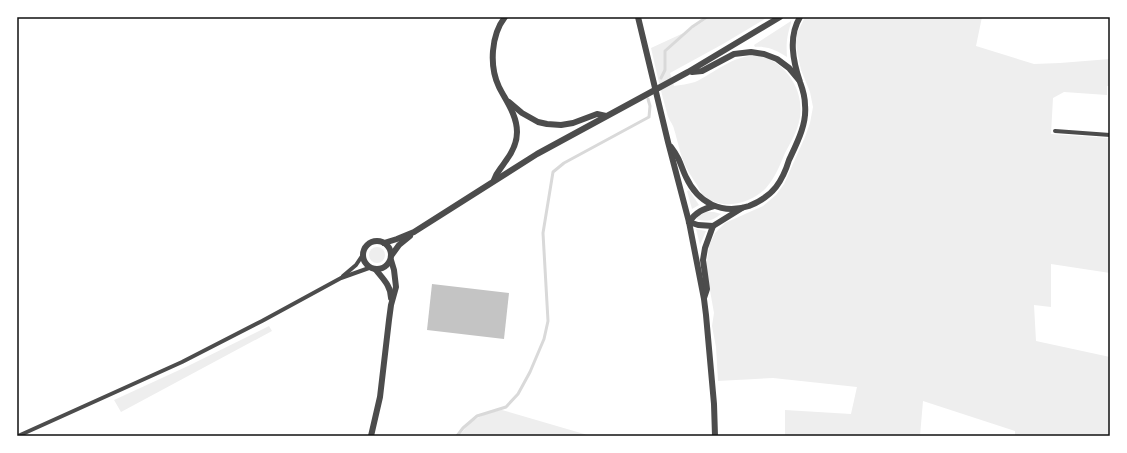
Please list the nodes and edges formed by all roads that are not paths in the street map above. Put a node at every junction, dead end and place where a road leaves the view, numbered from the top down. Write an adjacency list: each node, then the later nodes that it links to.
1 (505, 17): 7 (street)
2 (638, 17): 11 (street)
3 (780, 17): 5 (street)
4 (800, 17): 6 (street)
5 (688, 72): 6 (street); 8 (street)
6 (800, 81): 14 (street)
7 (506, 100): 8 (street); 12 (street)
8 (606, 116): 12 (street)
9 (1055, 131): 10 (street)
10 (1110, 135)
11 (668, 142): 13 (street); 15 (street)
12 (494, 180): 17 (street)
13 (714, 206): 14 (street); 15 (street)
14 (742, 208): 16 (street)
15 (689, 222): 16 (street); 23 (street)
16 (713, 226): 23 (street)
17 (414, 232): 18 (street); 20 (street)
18 (384, 243): 19 (street); 20 (street)
19 (362, 256): 21 (street); 22 (street)
20 (391, 258): 21 (street); 24 (street)
21 (373, 269): 22 (street); 24 (street)
22 (341, 278): 25 (street)
23 (704, 299): 27 (street)
24 (391, 305): 26 (street)
25 (18, 436)
26 (371, 436)
27 (715, 436)

